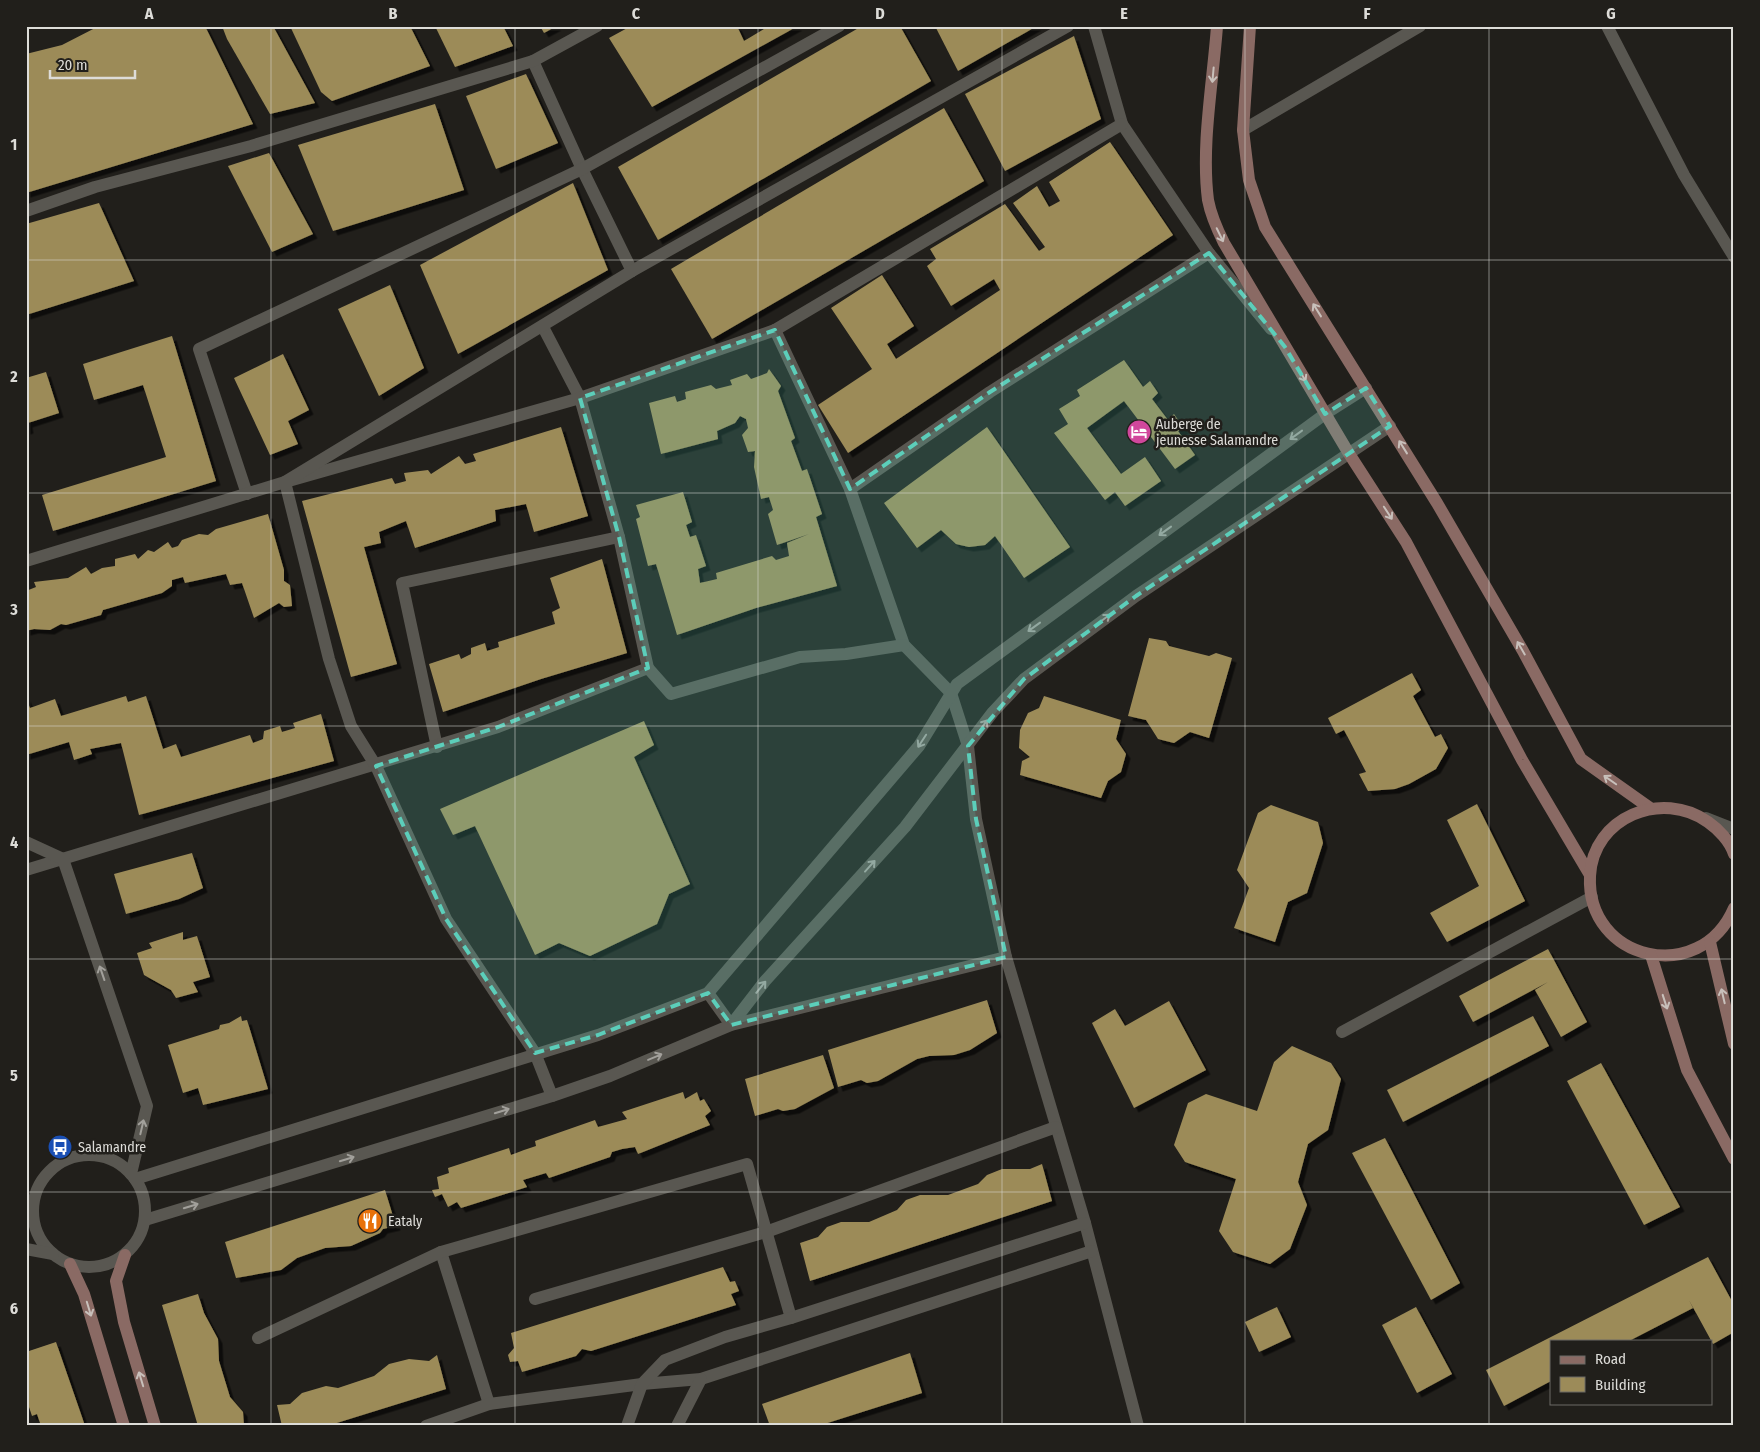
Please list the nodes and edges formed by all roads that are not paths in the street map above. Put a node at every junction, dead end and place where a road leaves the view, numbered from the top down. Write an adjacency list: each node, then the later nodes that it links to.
1 (597, 26): 9 (street)
2 (839, 26): 12 (street)
3 (1068, 26): 16 (street)
4 (1094, 26): 10 (street)
5 (1217, 26): 19 (main road, one-way to 19)
6 (1250, 26): 11 (main road)
7 (1420, 26): 11 (street)
8 (1608, 26): 15 (street)
9 (533, 61): 12 (street); 13 (street)
10 (1122, 124): 14 (street); 18 (street)
11 (1243, 130): 20 (main road, one-way to 11)
12 (582, 169): 16 (street); 27 (street)
13 (26, 211)
14 (1209, 253): 19 (street); 26 (street)
15 (1734, 257)
16 (632, 271): 17 (street)
17 (543, 327): 21 (street); 25 (street)
18 (775, 330): 21 (street); 26 (street)
19 (1285, 347): 22 (main road, one-way to 22)
20 (1366, 388): 22 (street); 23 (main road)
21 (580, 398): 25 (street); 28 (street)
22 (1325, 414): 24 (main road); 32 (street, one-way to 32)
23 (1390, 426): 24 (street); 36 (main road, one-way to 23)
24 (1348, 452): 34 (street, one-way to 24); 43 (main road, one-way to 43)
25 (284, 482): 27 (street); 35 (street)
26 (850, 489): 30 (street)
27 (247, 494): 29 (street)
28 (619, 537): 31 (street); 33 (street)
29 (26, 561)
30 (904, 645): 31 (street); 32 (street)
31 (648, 668): 33 (street)
32 (952, 693): 34 (street); 49 (street, one-way to 49)
33 (437, 746): 35 (street)
34 (968, 746): 48 (street); 50 (street, one-way to 34)
35 (376, 766): 41 (street); 53 (street)
36 (1650, 808): 37 (main road); 43 (main road)
37 (1698, 814): 38 (street); 40 (main road)
38 (1734, 829)
39 (26, 842): 41 (street)
40 (1734, 854)
41 (63, 859): 42 (street); 57 (street, one-way to 41)
42 (26, 870)
43 (1590, 875): 44 (main road)
44 (1592, 897): 47 (main road); 51 (street)
45 (1734, 908): 46 (main road)
46 (1710, 942): 47 (main road); 52 (main road, one-way to 46)
47 (1651, 955): 56 (main road, one-way to 56)
48 (1006, 957): 50 (street); 55 (street)
49 (708, 993): 50 (street); 53 (street)
50 (731, 1025): 54 (street, one-way to 50)
51 (1342, 1032)
52 (1734, 1044)
53 (535, 1053): 54 (street); 57 (street)
54 (552, 1096): 60 (street, one-way to 54)
55 (1056, 1127): 61 (street); 62 (street)
56 (1734, 1159)
57 (133, 1177): 58 (street); 60 (street)
58 (41, 1182): 59 (street); 66 (street)
59 (26, 1197)
60 (145, 1220): 67 (street)
61 (1085, 1222): 64 (street); 70 (street)
62 (766, 1232): 65 (street); 69 (street); 70 (street)
63 (26, 1249): 66 (street)
64 (1092, 1251): 72 (street); 80 (street)
65 (441, 1252): 71 (street); 74 (street)
66 (53, 1254): 68 (street)
67 (125, 1255): 68 (street); 76 (main road, one-way to 67)
68 (70, 1264): 75 (main road, one-way to 75)
69 (535, 1299)
70 (791, 1318): 73 (street)
71 (258, 1338)
72 (701, 1379): 73 (street); 79 (street)
73 (642, 1384): 74 (street); 78 (street)
74 (489, 1404): 77 (street)
75 (124, 1426)
76 (155, 1426)
77 (426, 1426)
78 (627, 1426)
79 (677, 1426)
80 (1138, 1426)

